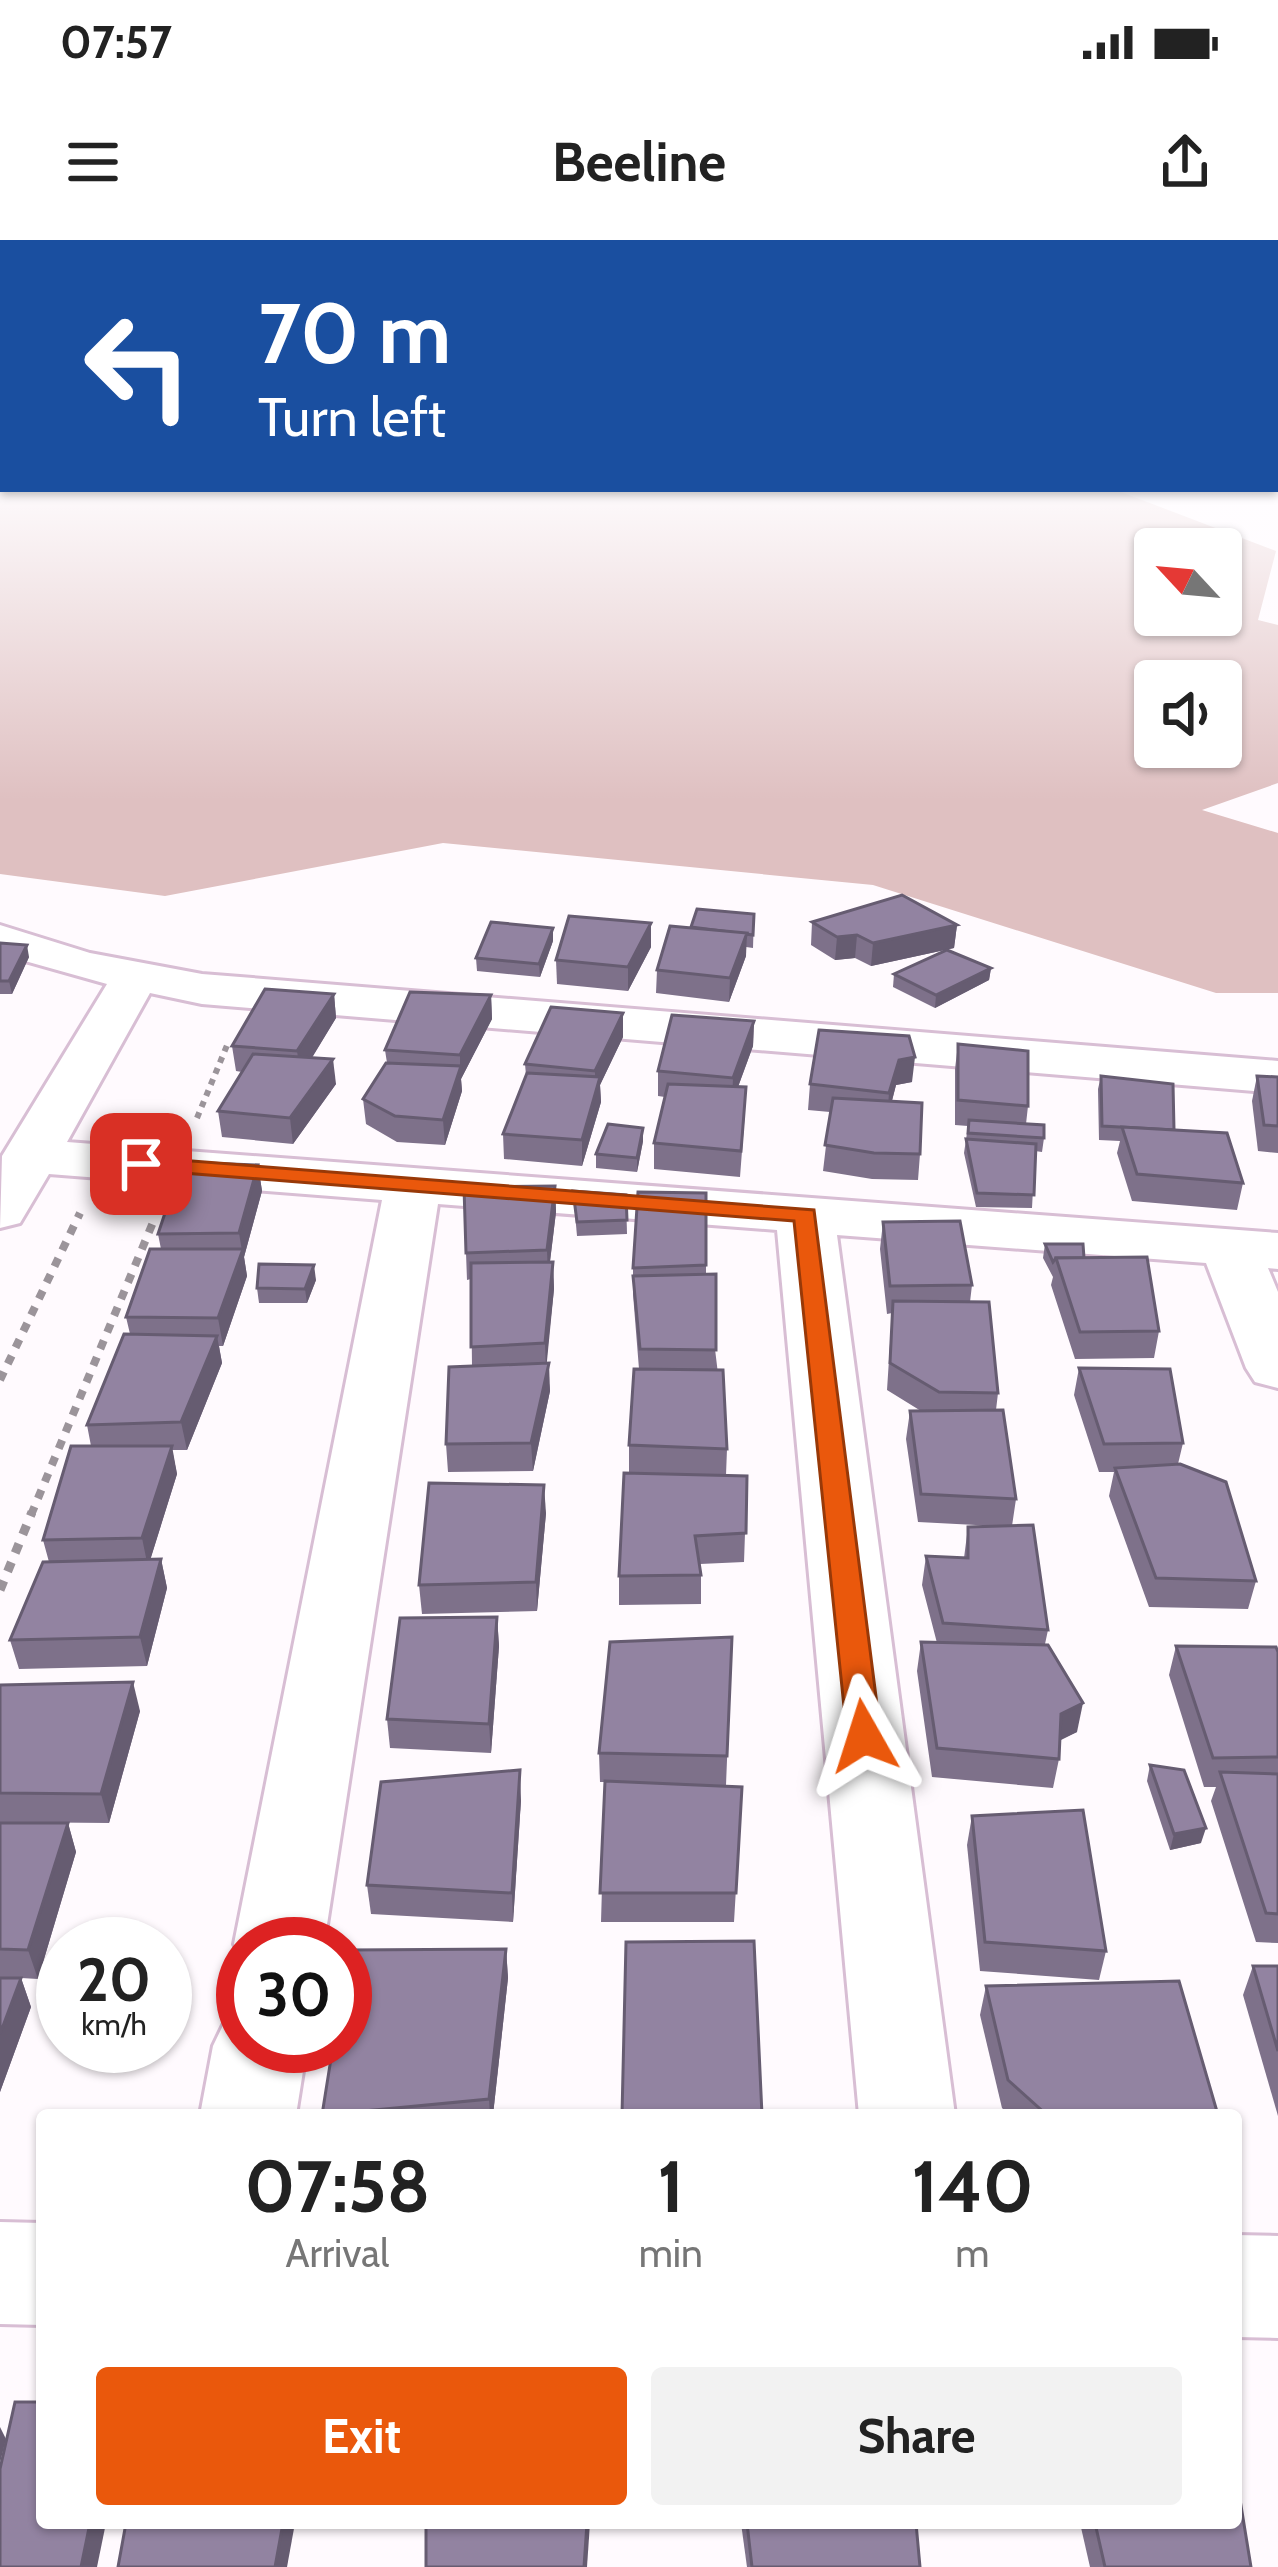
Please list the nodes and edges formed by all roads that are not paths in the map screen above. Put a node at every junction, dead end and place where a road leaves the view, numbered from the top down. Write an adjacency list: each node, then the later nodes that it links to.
1 (0, 939): 2 (street)
2 (135, 977): 3 (street); 4 (street)
3 (1278, 1077)
4 (30, 1156): 5 (street); 6 (street)
5 (413, 1185): 7 (street); 10 (street)
6 (0, 1211)
7 (805, 1215): 8 (street); 13 (street)
8 (1254, 1249): 9 (street)
9 (1278, 1368)
10 (283, 1917)
11 (255, 2073): 12 (street)
12 (249, 2109)
13 (906, 2109)
14 (0, 2273): 15 (street)
15 (36, 2274)
16 (1242, 2286): 17 (street)
17 (1278, 2287)

